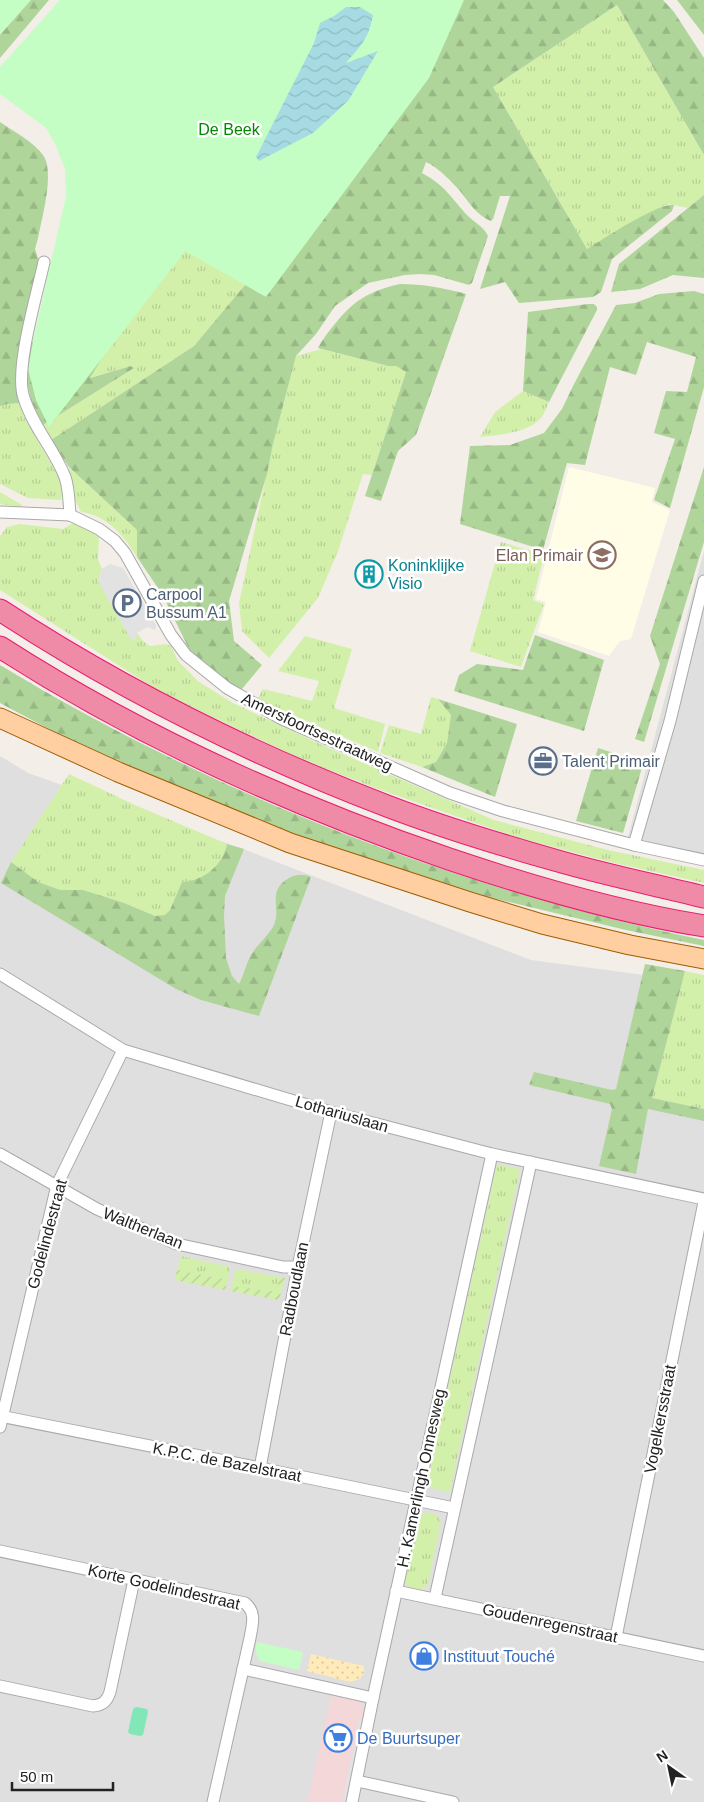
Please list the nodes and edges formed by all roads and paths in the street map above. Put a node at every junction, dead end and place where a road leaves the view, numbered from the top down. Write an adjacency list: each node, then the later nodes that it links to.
1 (44, 262): 3 (street)
2 (0, 512): 3 (street, Amersfoortsestraatweg)
3 (70, 515): 9 (street, Amersfoortsestraatweg)
4 (704, 581): 5 (street)
5 (702, 595): 9 (street)
6 (0, 610): 11 (highway)
7 (0, 647): 12 (highway)
8 (0, 718): 13 (main road)
9 (634, 845): 10 (street, Amersfoortsestraatweg)
10 (704, 860)
11 (704, 897)
12 (704, 926)
13 (704, 959)
14 (0, 974): 15 (street, Lothariuslaan)
15 (123, 1050): 16 (street, Lothariuslaan); 20 (street, Godelindestraat)
16 (331, 1112): 18 (street, Lothariuslaan); 22 (street, Radboudlaan)
17 (0, 1154): 20 (street, Waltherlaan)
18 (492, 1154): 19 (street, Lothariuslaan); 25 (street, H. Kamerlingh Onnesweg)
19 (531, 1162): 21 (street, Lothariuslaan); 26 (street)
20 (57, 1186): 22 (street, Waltherlaan); 23 (street, Godelindestraat)
21 (704, 1200): 31 (street, Vogelkersstraat)
22 (298, 1267): 24 (street, Radboudlaan)
23 (1, 1420): 24 (street, K.P.C. de Bazelstraat)
24 (260, 1468): 25 (street, K.P.C. de Bazelstraat)
25 (417, 1501): 26 (street, K.P.C. de Bazelstraat); 29 (street, H. Kamerlingh Onnesweg)
26 (454, 1508): 30 (street)
27 (0, 1551): 28 (street, Korte Godelindestraat)
28 (134, 1580): 33 (street, Korte Godelindestraat); 34 (street)
29 (396, 1591): 30 (street, Goudenregenstraat); 35 (street, H. Kamerlingh Onnesweg)
30 (434, 1598): 31 (street, Goudenregenstraat)
31 (616, 1637): 32 (street, Goudenregenstraat)
32 (704, 1656)
33 (243, 1669): 35 (street); 37 (street, Korte Godelindestraat)
34 (0, 1686)
35 (373, 1698): 36 (street, H. Kamerlingh Onnesweg)
36 (357, 1781): 38 (street, H. Kamerlingh Onnesweg); 39 (street)
37 (213, 1802)
38 (352, 1802)
39 (453, 1802)

